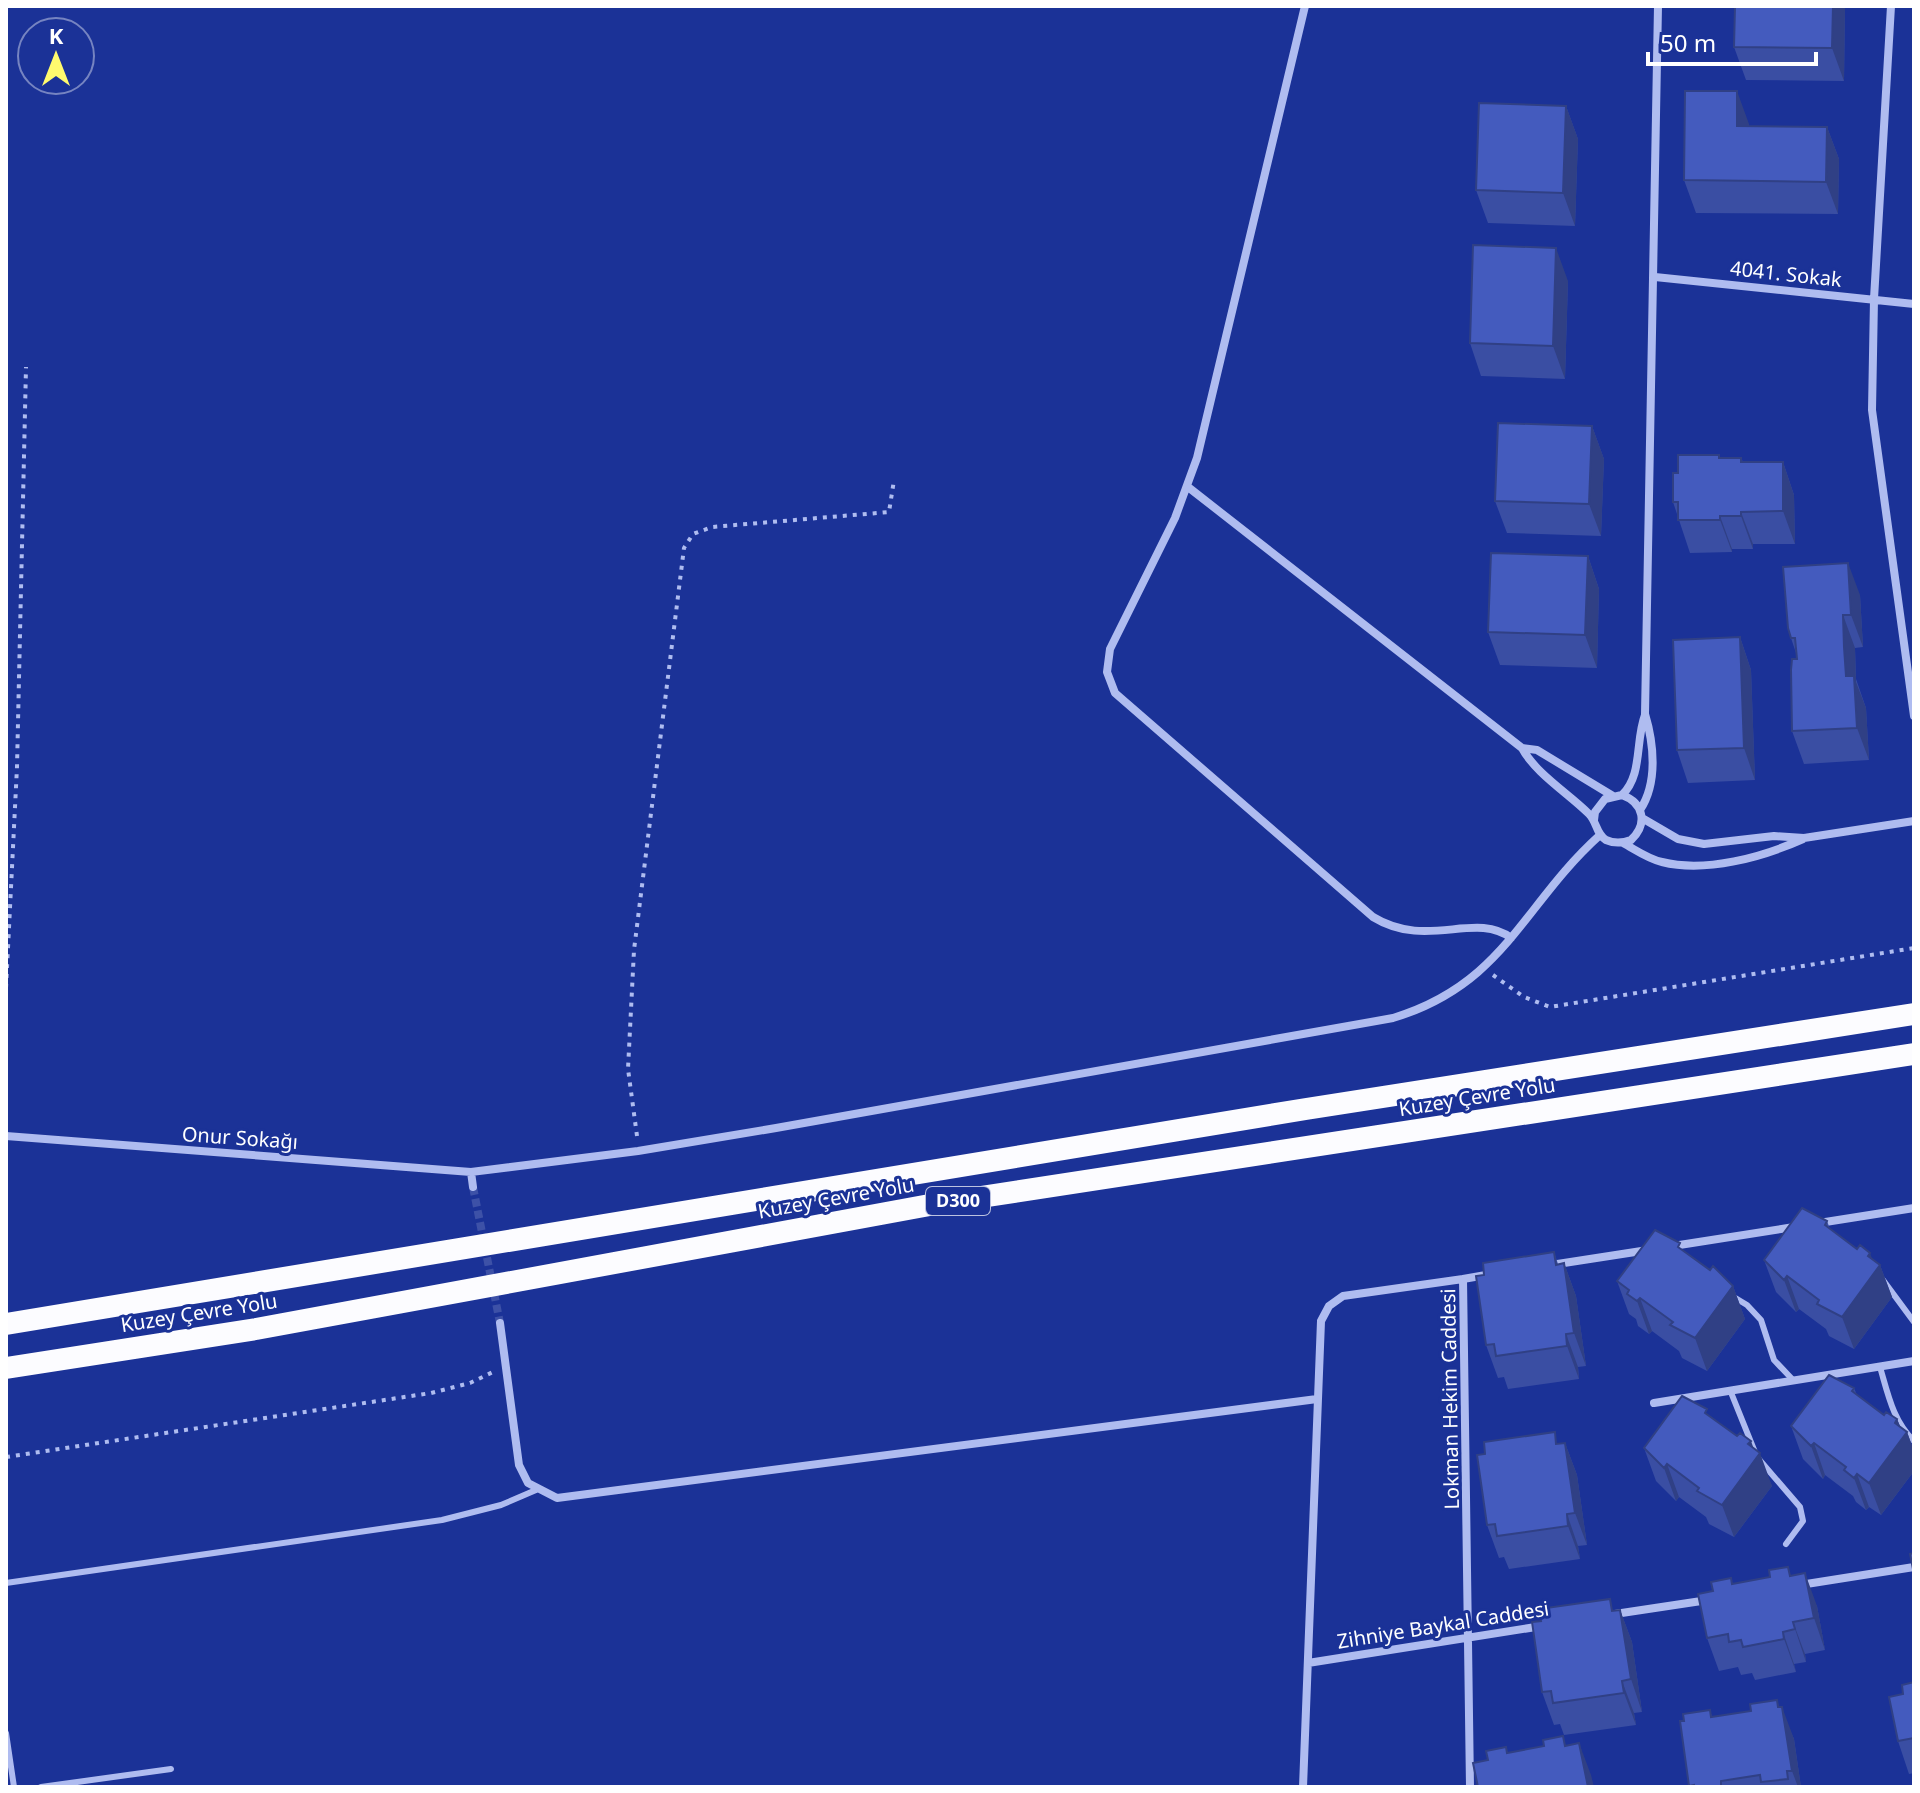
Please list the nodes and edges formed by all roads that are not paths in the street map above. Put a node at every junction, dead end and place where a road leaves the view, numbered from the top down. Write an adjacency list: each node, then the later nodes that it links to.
1 (1305, 6): 7 (street)
2 (1658, 6): 4 (street)
3 (1891, 6): 5 (street)
4 (1655, 277): 5 (street, 4041. Sokak); 8 (street)
5 (1874, 299): 6 (street, 4041. Sokak); 9 (street)
6 (1914, 304)
7 (1188, 487): 10 (street); 18 (street)
8 (1645, 714): 11 (street); 12 (street)
9 (1914, 716)
10 (1522, 748): 11 (street); 13 (street)
11 (1618, 795): 12 (street); 13 (street)
12 (1641, 814): 16 (street); 17 (street)
13 (1594, 820): 15 (street)
14 (1914, 821): 16 (street)
15 (1600, 835): 17 (street); 18 (street, Onur Sokağı)
16 (1804, 838): 17 (street)
17 (1623, 843)
18 (1511, 938): 22 (street, Onur Sokağı)
19 (1914, 1014): 32 (highway, Kuzey Çevre Yolu / D300)
20 (1914, 1054): 35 (highway, Kuzey Çevre Yolu / D300)
21 (6, 1136): 22 (street, Onur Sokağı)
22 (471, 1172): 23 (street)
23 (473, 1187)
24 (1914, 1208): 25 (street)
25 (1541, 1267)
26 (1877, 1273): 30 (lane)
27 (1494, 1274): 28 (street, Lokman Hekim Caddesi)
28 (1463, 1279): 38 (street); 49 (street, Lokman Hekim Caddesi)
29 (1730, 1295): 36 (lane)
30 (1914, 1322)
31 (500, 1323): 41 (street)
32 (6, 1324)
33 (1914, 1361): 34 (street)
34 (1880, 1367): 36 (street); 40 (lane)
35 (6, 1368)
36 (1793, 1380): 37 (street)
37 (1730, 1390): 39 (street); 42 (lane)
38 (1317, 1399): 41 (street); 50 (street)
39 (1654, 1403)
40 (1914, 1441)
41 (536, 1490): 44 (lane)
42 (1786, 1544)
43 (1914, 1567): 45 (street)
44 (6, 1583)
45 (1791, 1586)
46 (1714, 1599): 47 (street)
47 (1607, 1616)
48 (1546, 1625): 49 (street, Zihniye Baykal Caddesi)
49 (1469, 1638): 50 (street, Zihniye Baykal Caddesi); 56 (street, Lokman Hekim Caddesi)
50 (1308, 1663): 55 (street)
51 (6, 1733): 53 (lane)
52 (171, 1769): 54 (lane)
53 (14, 1787)
54 (41, 1787)
55 (1303, 1787)
56 (1470, 1787)

